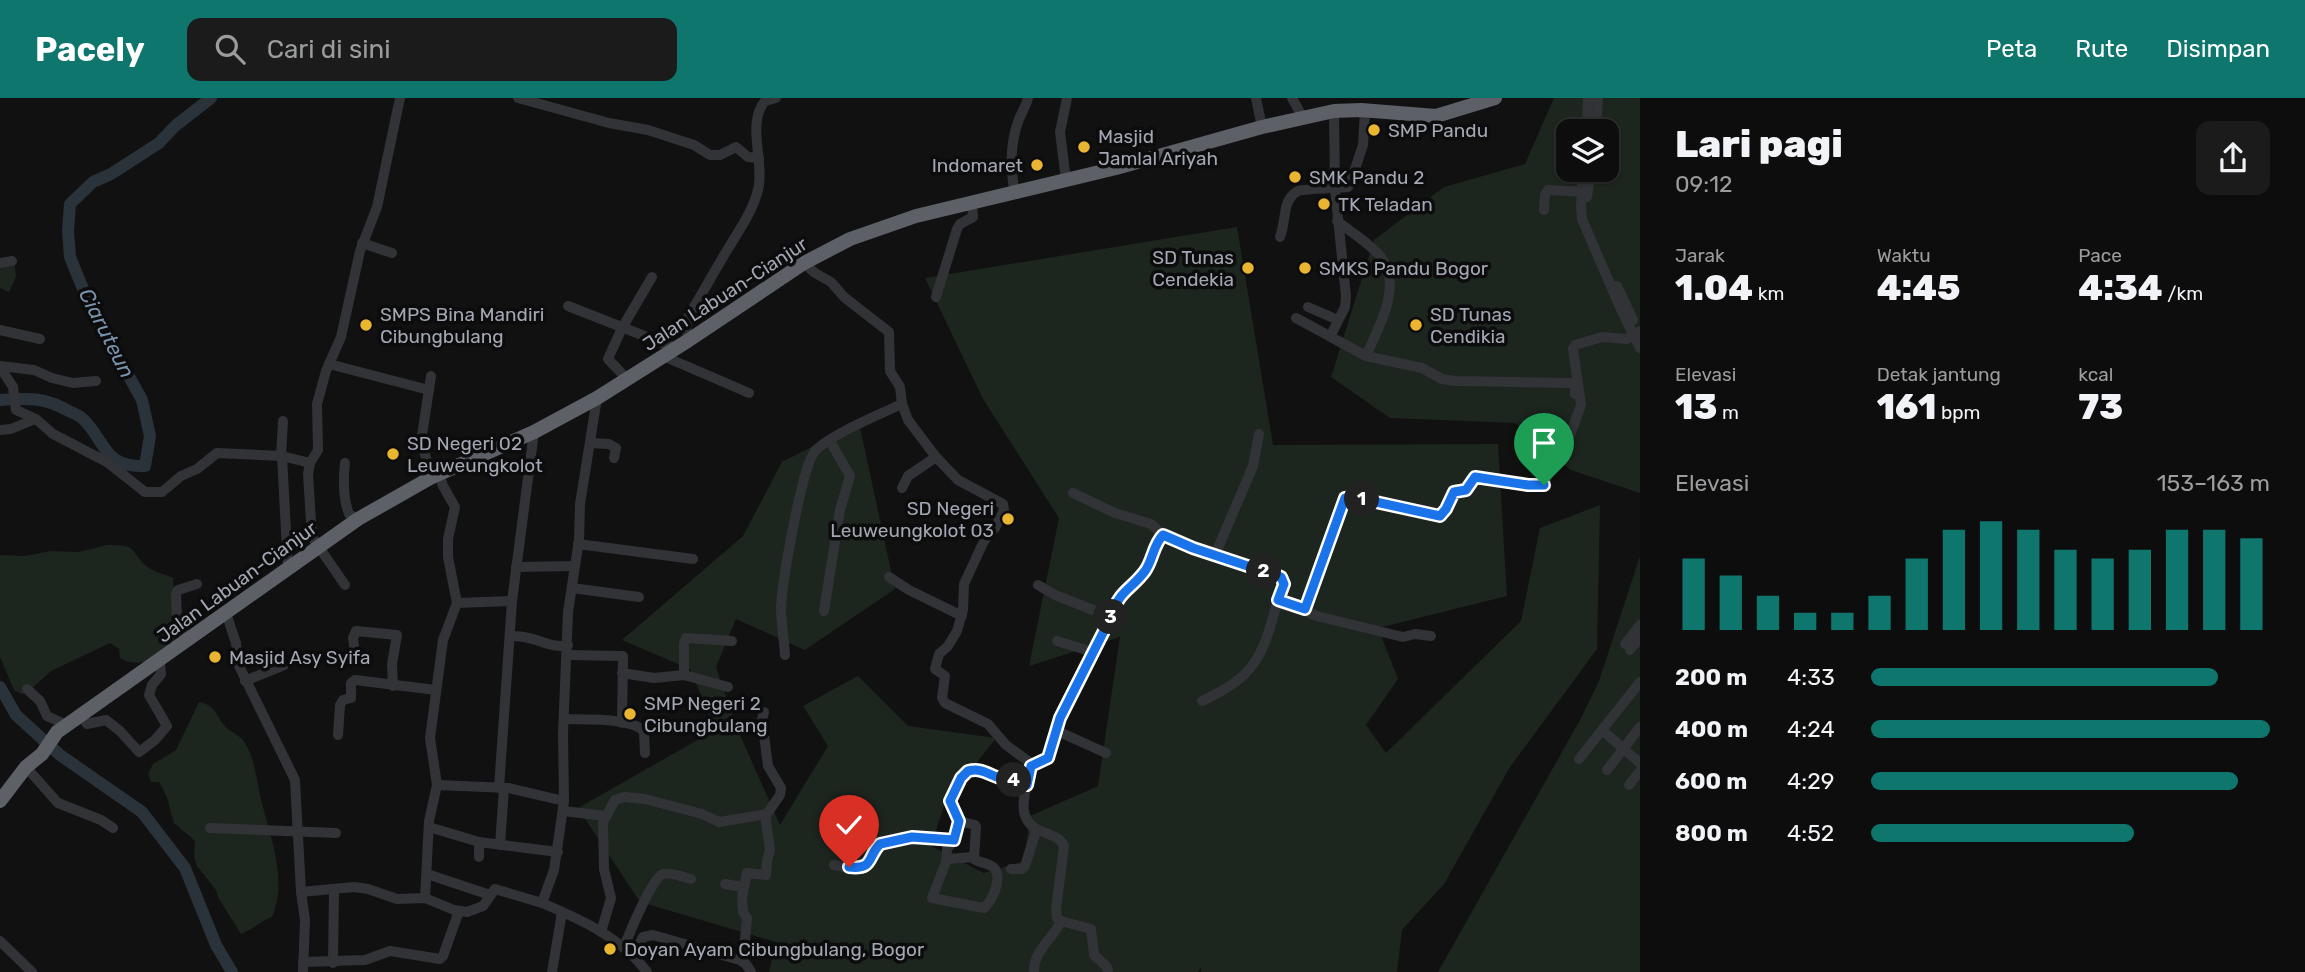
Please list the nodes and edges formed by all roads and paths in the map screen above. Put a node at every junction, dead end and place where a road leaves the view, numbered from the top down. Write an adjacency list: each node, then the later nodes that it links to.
1 (400, 98): 29 (street)
2 (518, 98): 18 (street)
3 (776, 98): 18 (street)
4 (1028, 98): 24 (street)
5 (1067, 98): 19 (street)
6 (1256, 98): 17 (street)
7 (1292, 98): 14 (street)
8 (1588, 98): 15 (street)
9 (1598, 98): 16 (street)
10 (1489, 99): 11 (highway, Jalan Labuan-Cianjur)
11 (1380, 105): 12 (highway, Jalan Labuan-Cianjur)
12 (1365, 110): 13 (highway, Jalan Labuan-Cianjur); 22 (street)
13 (1334, 111): 14 (highway, Jalan Labuan-Cianjur); 22 (street)
14 (1303, 118): 17 (highway, Jalan Labuan-Cianjur)
15 (1587, 119)
16 (1597, 119)
17 (1262, 127): 19 (highway, Jalan Labuan-Cianjur)
18 (759, 158): 45 (street)
19 (1066, 180): 24 (highway, Jalan Labuan-Cianjur)
20 (1584, 182): 23 (street)
21 (1587, 182): 23 (street)
22 (1335, 189): 27 (street); 28 (street)
23 (1584, 192): 26 (street); 42 (street)
24 (1015, 193): 25 (highway, Jalan Labuan-Cianjur)
25 (972, 203): 32 (highway, Jalan Labuan-Cianjur); 35 (street)
26 (1544, 210)
27 (1337, 221): 39 (street); 48 (street)
28 (1280, 237)
29 (362, 243): 30 (street); 49 (street)
30 (392, 253)
31 (12, 261): 33 (street)
32 (804, 263): 45 (highway, Jalan Labuan-Cianjur); 57 (street)
33 (0, 264)
34 (652, 277): 40 (street)
35 (936, 297)
36 (568, 306): 40 (street)
37 (1308, 307): 39 (street)
38 (1296, 318): 43 (street)
39 (1338, 320): 43 (street)
40 (622, 328): 47 (street); 52 (street)
41 (0, 330): 44 (street)
42 (1638, 333): 46 (street); 92 (street)
43 (1331, 335): 48 (street)
44 (40, 339)
45 (689, 340): 47 (highway, Jalan Labuan-Cianjur)
46 (1640, 348)
47 (669, 352): 52 (highway, Jalan Labuan-Cianjur); 55 (street)
48 (1366, 356): 58 (street)
49 (330, 364): 54 (street); 69 (street)
50 (0, 367): 53 (street); 59 (street)
51 (431, 376): 54 (street)
52 (627, 379): 56 (highway, Jalan Labuan-Cianjur)
53 (96, 381)
54 (429, 390): 71 (street)
55 (749, 393)
56 (597, 398): 62 (highway, Jalan Labuan-Cianjur); 65 (street)
57 (902, 404): 64 (street); 67 (street)
58 (1575, 405)
59 (35, 419): 61 (street); 66 (street)
60 (283, 421): 66 (street)
61 (0, 430)
62 (534, 432): 71 (highway, Jalan Labuan-Cianjur); 81 (street)
63 (1259, 434): 78 (street)
64 (830, 441): 93 (street); 107 (street)
65 (591, 443): 68 (street); 76 (street)
66 (282, 456): 69 (street); 82 (street)
67 (936, 457): 72 (street); 95 (street)
68 (614, 458)
69 (310, 463): 77 (street)
70 (345, 463): 74 (street)
71 (438, 479): 74 (highway, Jalan Labuan-Cianjur); 91 (street)
72 (902, 488)
73 (1073, 493): 75 (street)
74 (358, 519): 77 (highway, Jalan Labuan-Cianjur)
75 (1163, 535): 78 (street); 96 (street)
76 (578, 544): 79 (street); 80 (street)
77 (319, 546): 82 (highway, Jalan Labuan-Cianjur); 86 (street)
78 (1215, 555): 89 (street)
79 (694, 559)
80 (575, 566): 81 (street); 87 (street)
81 (516, 567): 90 (street)
82 (288, 568): 94 (highway, Jalan Labuan-Cianjur)
83 (889, 577): 95 (street)
84 (197, 584): 101 (street)
85 (1038, 584): 96 (street)
86 (345, 585)
87 (572, 588): 88 (street); 104 (street)
88 (639, 597)
89 (1278, 600): 92 (street); 118 (street)
90 (512, 601): 91 (street); 98 (street)
91 (457, 603): 117 (street)
92 (1305, 609): 99 (street)
93 (824, 611)
94 (226, 613): 101 (highway, Jalan Labuan-Cianjur); 112 (street)
95 (962, 616): 133 (street)
96 (1111, 617): 105 (street)
97 (1640, 625): 100 (street)
98 (510, 636): 104 (street); 140 (street)
99 (1431, 636)
100 (1640, 636)
101 (187, 641): 108 (highway, Jalan Labuan-Cianjur)
102 (732, 641): 111 (street)
103 (1057, 641): 105 (street)
104 (567, 650): 110 (street); 121 (street)
105 (1093, 652): 125 (street)
106 (355, 655): 114 (street)
107 (785, 655)
108 (160, 662): 120 (highway, Jalan Labuan-Cianjur); 120 (street)
109 (284, 666): 112 (street)
110 (622, 673): 111 (street); 122 (street)
111 (684, 675): 115 (street)
112 (245, 681): 149 (street)
113 (1640, 682): 126 (street)
114 (393, 686): 117 (street); 127 (street)
115 (728, 687)
116 (27, 689): 124 (street)
117 (436, 690): 137 (street)
118 (1202, 701)
119 (764, 712): 143 (street)
120 (81, 715): 124 (highway, Jalan Labuan-Cianjur)
121 (564, 719): 122 (street); 142 (street)
122 (622, 723): 129 (street)
123 (1640, 727): 128 (street)
124 (62, 729): 134 (highway, Jalan Labuan-Cianjur)
125 (1055, 730): 130 (street); 133 (street)
126 (1602, 730): 128 (street); 131 (street)
127 (338, 736)
128 (1622, 749): 132 (street); 135 (street)
129 (645, 752)
130 (1106, 753)
131 (1579, 759)
132 (1640, 763)
133 (1031, 766): 138 (street)
134 (26, 767): 141 (highway, Jalan Labuan-Cianjur); 147 (street)
135 (1607, 770)
136 (1640, 771): 139 (street)
137 (437, 785): 140 (street); 146 (street)
138 (1027, 785): 145 (street); 150 (street)
139 (1629, 785)
140 (501, 788): 142 (street); 154 (street)
141 (0, 801)
142 (564, 806): 144 (street); 155 (street)
143 (765, 814): 144 (street); 164 (street)
144 (606, 816): 173 (street)
145 (959, 821): 152 (street); 157 (street)
146 (429, 827): 153 (street); 161 (street)
147 (113, 828)
148 (210, 828): 149 (street)
149 (298, 830): 151 (street); 166 (street)
150 (1036, 831): 160 (street); 172 (street)
151 (336, 833)
152 (954, 840): 158 (street); 159 (street)
153 (479, 842): 154 (street); 156 (street)
154 (500, 845): 155 (street)
155 (558, 852): 169 (street)
156 (479, 857)
157 (973, 857): 158 (street); 158 (street)
158 (947, 859)
159 (834, 864)
160 (1011, 869)
161 (427, 874): 167 (street); 168 (street)
162 (691, 879): 175 (street)
163 (725, 884): 164 (street)
164 (743, 887): 178 (street)
165 (334, 891): 166 (street); 168 (street); 177 (street)
166 (301, 892): 179 (street)
167 (490, 895): 169 (street); 170 (street)
168 (425, 898): 170 (street)
169 (542, 903): 171 (street)
170 (459, 911): 177 (street)
171 (562, 912): 173 (street); 181 (street)
172 (1061, 921): 184 (street); 185 (street)
173 (601, 932): 175 (street)
174 (0, 941): 180 (street)
175 (624, 948): 176 (street)
176 (634, 956): 178 (street); 182 (street)
177 (333, 962): 179 (street)
178 (743, 962): 183 (street)
179 (303, 967)
180 (32, 972)
181 (552, 972)
182 (647, 972)
183 (751, 972)
184 (1034, 972)
185 (1108, 972)

